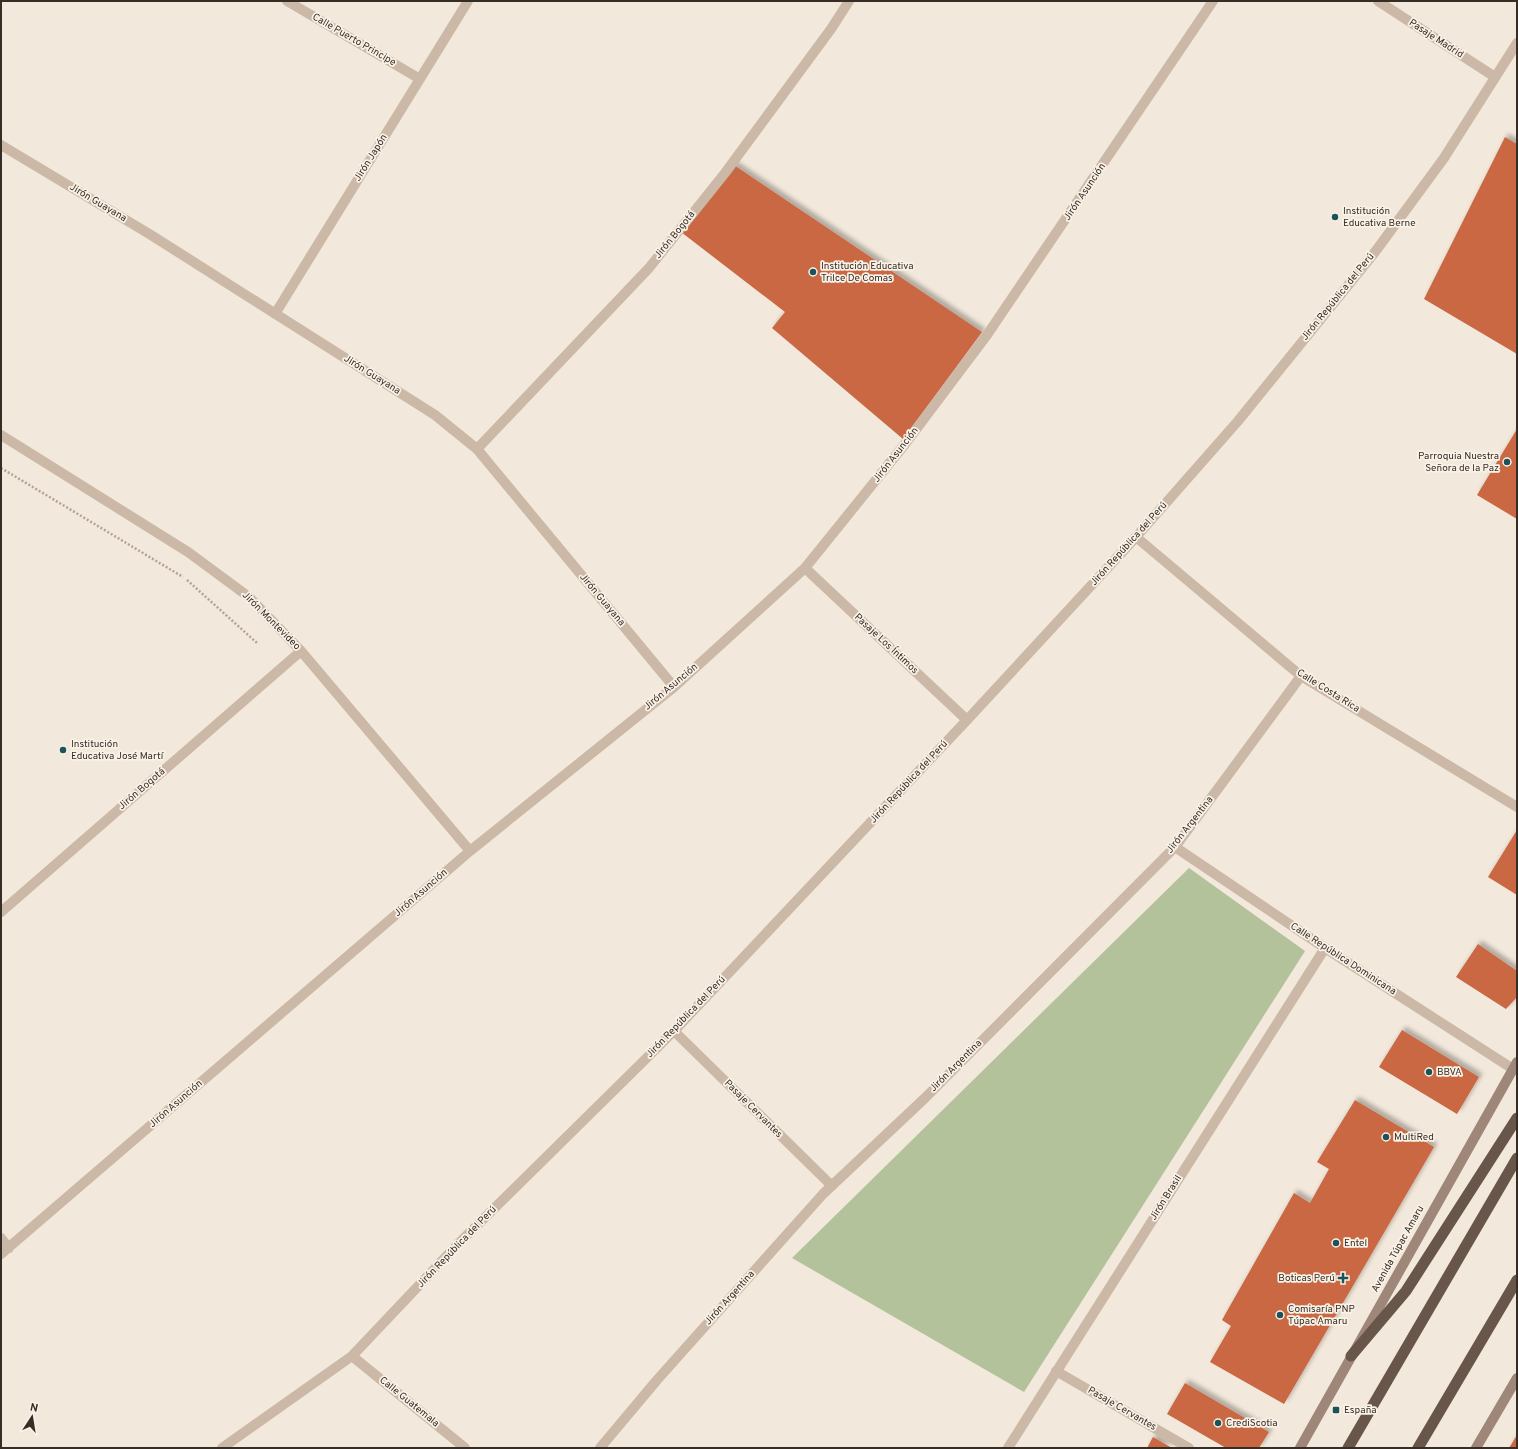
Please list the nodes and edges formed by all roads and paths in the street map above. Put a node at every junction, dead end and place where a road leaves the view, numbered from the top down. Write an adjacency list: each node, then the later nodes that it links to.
1 (288, 1): 8 (street, Calle Puerto Principe)
2 (468, 1): 8 (street, Jirón Japón)
3 (849, 1): 12 (street, Jirón Bogotá)
4 (1213, 1): 15 (street, Jirón Asunción)
5 (1378, 1): 7 (street, Pasaje Madrid)
6 (1517, 43): 7 (street, Jirón República del Perú)
7 (1495, 77): 14 (street, Jirón República del Perú)
8 (420, 78): 10 (street, Jirón Japón)
9 (1, 145): 10 (street, Jirón Guayana)
10 (275, 314): 12 (street, Jirón Guayana)
11 (1, 435): 17 (street, Jirón Montevideo)
12 (476, 449): 19 (street, Jirón Guayana)
13 (1, 468): 16 (path)
14 (1136, 538): 18 (street, Calle Costa Rica); 20 (street, Jirón República del Perú)
15 (805, 568): 19 (street, Jirón Asunción); 20 (street, Pasaje Los Íntimos)
16 (257, 642)
17 (301, 651): 23 (street, Jirón Montevideo); 24 (street, Jirón Bogotá)
18 (1301, 676): 21 (street, Calle Costa Rica); 22 (street, Jirón Argentina)
19 (674, 686): 23 (street, Jirón Asunción)
20 (967, 720): 26 (street, Jirón República del Perú)
21 (1517, 807)
22 (1175, 847): 25 (street, Calle República Dominicana); 30 (street, Jirón Argentina)
23 (470, 851): 32 (street, Jirón Asunción)
24 (1, 912)
25 (1325, 948): 27 (street, Calle República Dominicana); 36 (street, Jirón Brasil)
26 (674, 1031): 30 (street, Pasaje Cervantes); 34 (street, Jirón República del Perú)
27 (1515, 1065): 35 (main road, Avenida Túpac Amaru)
28 (1517, 1118): 35 (highway)
29 (1517, 1158): 44 (highway)
30 (832, 1186): 40 (street, Jirón Argentina)
31 (1, 1238): 32 (street)
32 (5, 1251)
33 (1517, 1280): 45 (highway)
34 (352, 1356): 38 (street, Jirón República del Perú); 39 (street, Calle Guatemala)
35 (1351, 1356): 43 (main road, Avenida Túpac Amaru)
36 (1056, 1371): 41 (street, Jirón Brasil); 42 (street, Pasaje Cervantes)
37 (1517, 1378): 46 (main road)
38 (222, 1448)
39 (465, 1448)
40 (600, 1448)
41 (1008, 1448)
42 (1189, 1448)
43 (1300, 1448)
44 (1348, 1448)
45 (1418, 1448)
46 (1476, 1448)

